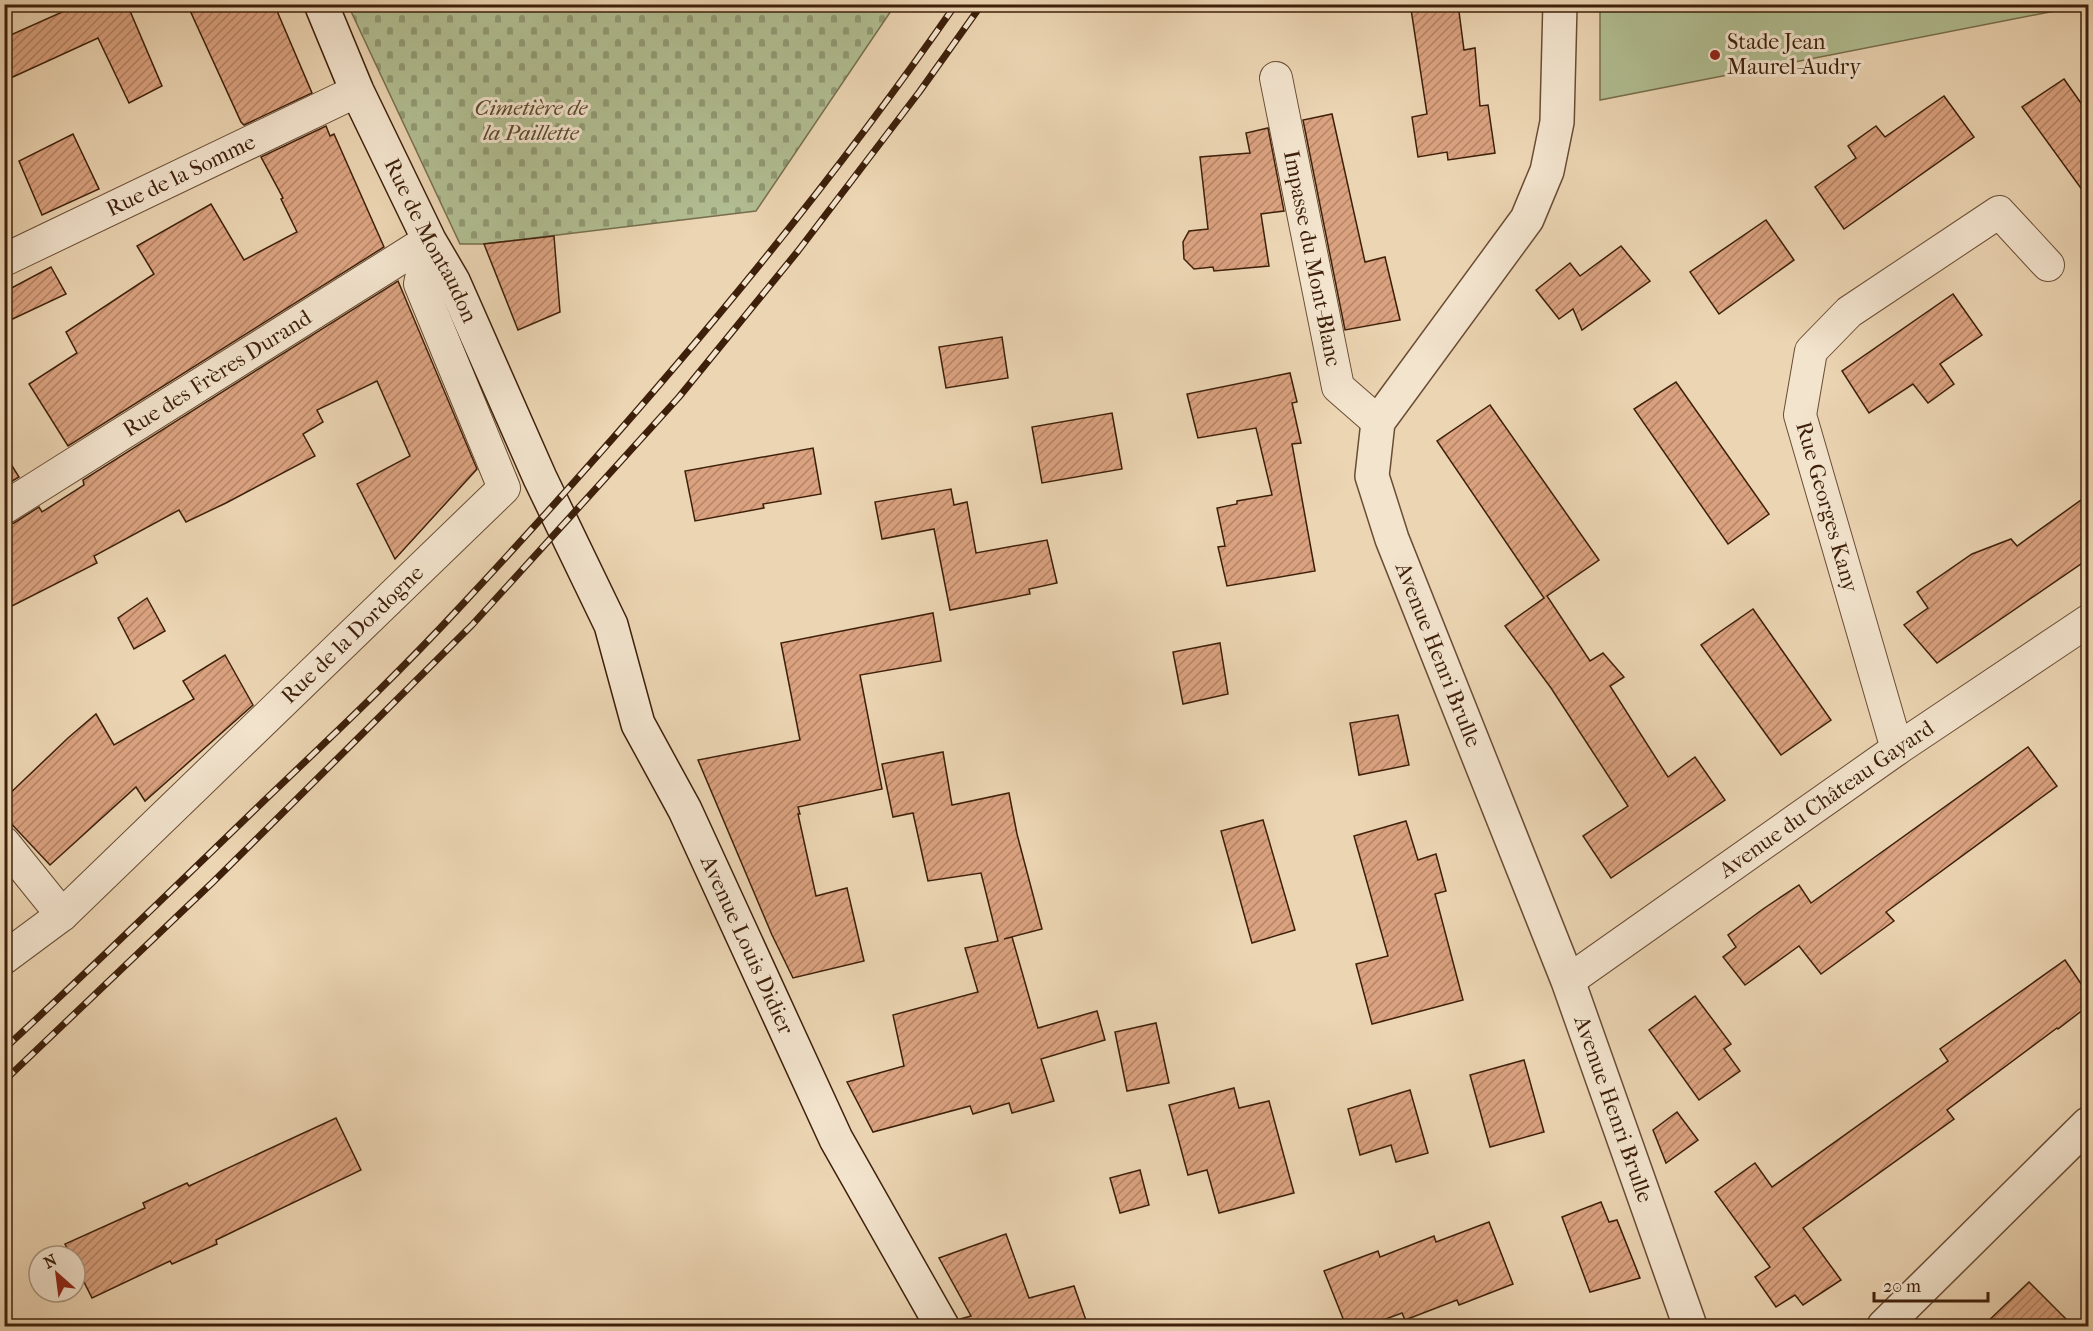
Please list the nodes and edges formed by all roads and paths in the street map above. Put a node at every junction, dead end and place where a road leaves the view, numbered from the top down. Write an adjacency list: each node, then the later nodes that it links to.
1 (321, 4): 4 (street, Rue de Montaudon)
2 (1560, 4): 8 (street, Avenue Henri Brulle)
3 (1276, 78): 8 (street, Impasse du Mont-Blanc)
4 (357, 91): 5 (street, Rue de Montaudon); 6 (street, Rue de la Somme)
5 (429, 240): 9 (street, Rue des Frères Durand); 10 (street, Rue de Montaudon); 14 (street, Rue de la Dordogne)
6 (4, 260)
7 (2048, 265): 12 (street, Rue Georges Kany)
8 (1378, 422): 16 (street, Avenue Henri Brulle)
9 (4, 508)
10 (578, 554): 18 (street, Avenue Louis Didier)
11 (2088, 621): 12 (street, Avenue du Château Gayard)
12 (1897, 749): 16 (street, Avenue du Château Gayard)
13 (4, 843): 14 (street)
14 (62, 915): 15 (street, Rue de la Dordogne)
15 (4, 958)
16 (1568, 981): 19 (street, Avenue Henri Brulle)
17 (2088, 1124): 20 (street)
18 (942, 1326)
19 (1690, 1326)
20 (1884, 1326)

